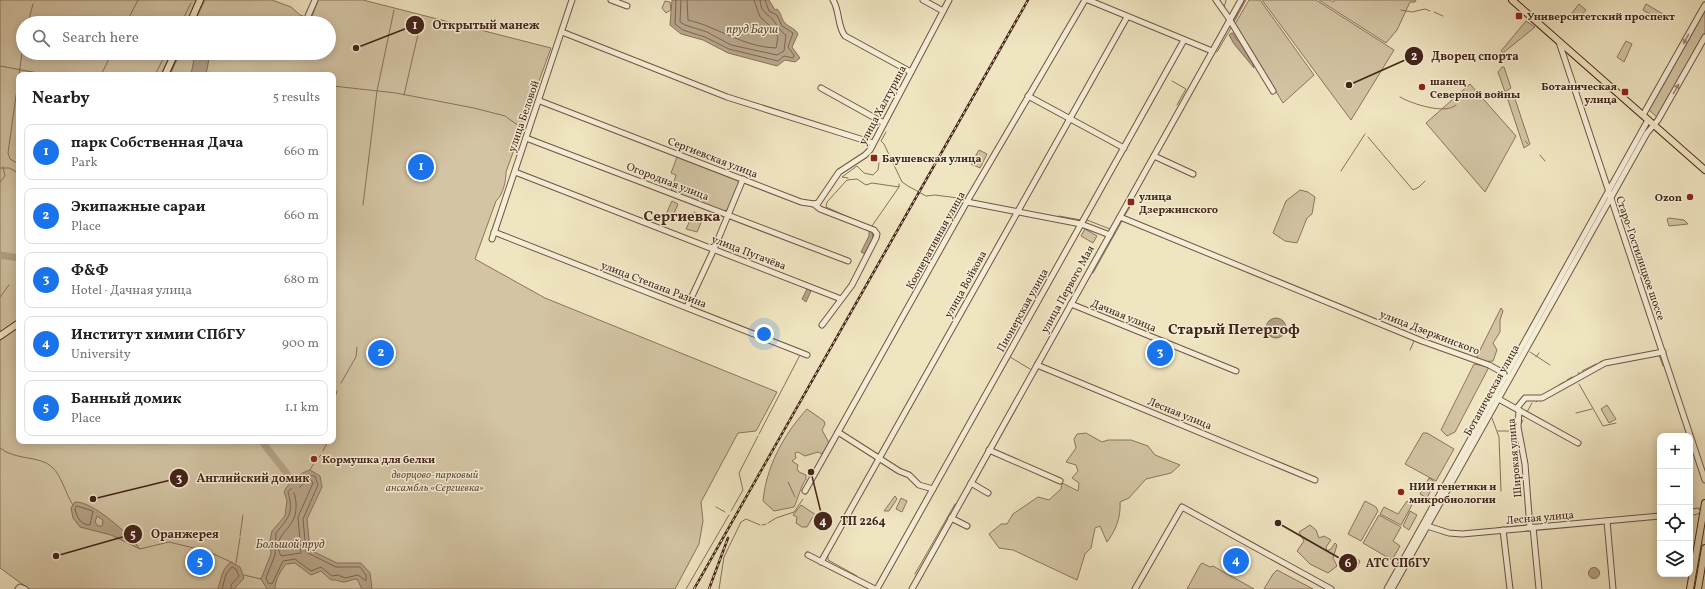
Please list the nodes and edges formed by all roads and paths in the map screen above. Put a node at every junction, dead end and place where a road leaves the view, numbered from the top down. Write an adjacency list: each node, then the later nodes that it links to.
1 (200, 0): 15 (main road)
2 (315, 0): 16 (street)
3 (572, 0): 19 (street, улица Беловой)
4 (611, 0): 13 (street)
5 (833, 0): 26 (street)
6 (923, 0): 14 (street)
7 (949, 0): 14 (street, улица Халтурина)
8 (1086, 0): 17 (street); 29 (street, Кооперативная улица)
9 (1216, 0): 18 (street)
10 (1241, 0): 18 (street, улица Первого Мая)
11 (1512, 0): 22 (main road)
12 (1705, 5): 31 (street, one-way to 31)
13 (627, 6)
14 (943, 11): 26 (street, улица Халтурина)
15 (193, 16)
16 (308, 16)
17 (1127, 17): 21 (street); 32 (street, улица Войкова)
18 (1230, 20): 23 (street, улица Первого Мая); 28 (street)
19 (562, 32): 30 (street, улица Беловой); 36 (street)
20 (1705, 37): 33 (street, Ботаническая улица, one-way to 20)
21 (1184, 40): 23 (street); 37 (street, Пионерская улица)
22 (1559, 42): 31 (main road); 43 (street, Старо-Гостилицкое шоссе)
23 (1212, 52): 38 (street, улица Первого Мая)
24 (172, 60): 25 (main road)
25 (166, 72)
26 (911, 72): 34 (street, улица Халтурина)
27 (821, 88): 34 (street)
28 (1273, 91)
29 (1028, 96): 32 (street); 44 (street, Кооперативная улица)
30 (540, 101): 35 (street, улица Беловой); 42 (street, Сергиевская улица)
31 (1643, 115): 33 (main road)
32 (1070, 119): 37 (street); 46 (street, улица Войкова)
33 (1651, 122): 39 (main road); 43 (street, Ботаническая улица)
34 (884, 123): 36 (street, улица Халтурина)
35 (526, 138): 40 (street, улица Беловой); 47 (street, Огородная улица)
36 (873, 143): 45 (street, улица Халтурина)
37 (1124, 148): 49 (street, Пионерская улица)
38 (1154, 156): 41 (street); 48 (street, улица Первого Мая)
39 (1705, 170)
40 (515, 172): 50 (street, улица Беловой); 53 (street, улица Пугачёва)
41 (1193, 174)
42 (743, 179): 45 (street, Сергиевская улица); 47 (street)
43 (1609, 195): 61 (street, Старо-Гостилицкое шоссе); 65 (street, Ботаническая улица)
44 (967, 202): 46 (street); 68 (street, Кооперативная улица)
45 (814, 204): 55 (street, Сергиевская улица)
46 (1018, 212): 49 (street); 71 (street, улица Войкова)
47 (728, 215): 53 (street); 54 (street, Огородная улица)
48 (1120, 216): 51 (street, улица Первого Мая); 65 (street, улица Дзержинского)
49 (1081, 224): 51 (street); 76 (street, Пионерская улица)
50 (494, 232): 52 (street, улица Беловой); 57 (street, улица Степана Разина)
51 (1110, 235): 56 (street, улица Первого Мая)
52 (492, 239)
53 (714, 249): 55 (street, улица Пугачёва); 57 (street)
54 (848, 261)
55 (841, 299): 58 (street)
56 (1071, 304): 63 (street, улица Первого Мая); 64 (street, Дачная улица)
57 (687, 307): 62 (street, улица Степана Разина)
58 (822, 325)
59 (16, 326): 60 (main road)
60 (0, 336)
61 (1663, 352): 67 (street); 73 (street, Старо-Гостилицкое шоссе)
62 (807, 355)
63 (1036, 365): 70 (street, улица Первого Мая); 72 (street, Лесная улица)
64 (1236, 371)
65 (1509, 376): 66 (street, Ботаническая улица)
66 (1496, 398): 67 (street); 85 (street, Ботаническая улица)
67 (1518, 409): 69 (street); 87 (street, Широкая улица)
68 (838, 432): 71 (street); 77 (street, Кооперативная улица)
69 (1578, 443)
70 (989, 450): 74 (street); 75 (street, улица Первого Мая)
71 (879, 458): 76 (street); 92 (street, улица Войкова)
72 (1315, 480)
73 (1705, 480)
74 (1060, 481)
75 (971, 483): 78 (street); 83 (street, улица Первого Мая)
76 (933, 489): 93 (street, Пионерская улица)
77 (805, 491)
78 (988, 493)
79 (1705, 503): 90 (main road)
80 (1697, 511): 81 (street)
81 (1693, 512)
82 (1657, 516): 84 (street, Лесная улица)
83 (951, 518): 86 (street); 94 (street, улица Первого Мая)
84 (1607, 521): 87 (street, Лесная улица); 101 (street)
85 (1425, 525): 88 (street, Лесная улица); 97 (street, Ботаническая улица); 98 (street, Ботаническая улица)
86 (967, 526)
87 (1531, 528): 88 (street, Лесная улица); 100 (street, Широкая улица)
88 (1503, 530): 99 (street)
89 (1705, 550): 90 (main road); 103 (main road)
90 (1697, 551): 102 (main road)
91 (808, 555): 92 (street)
92 (821, 562): 93 (street)
93 (876, 589)
94 (912, 589)
95 (1135, 589): 96 (street)
96 (1331, 589)
97 (1387, 589)
98 (1392, 589)
99 (1510, 589)
100 (1539, 589)
101 (1613, 589)
102 (1690, 589)
103 (1698, 589)

